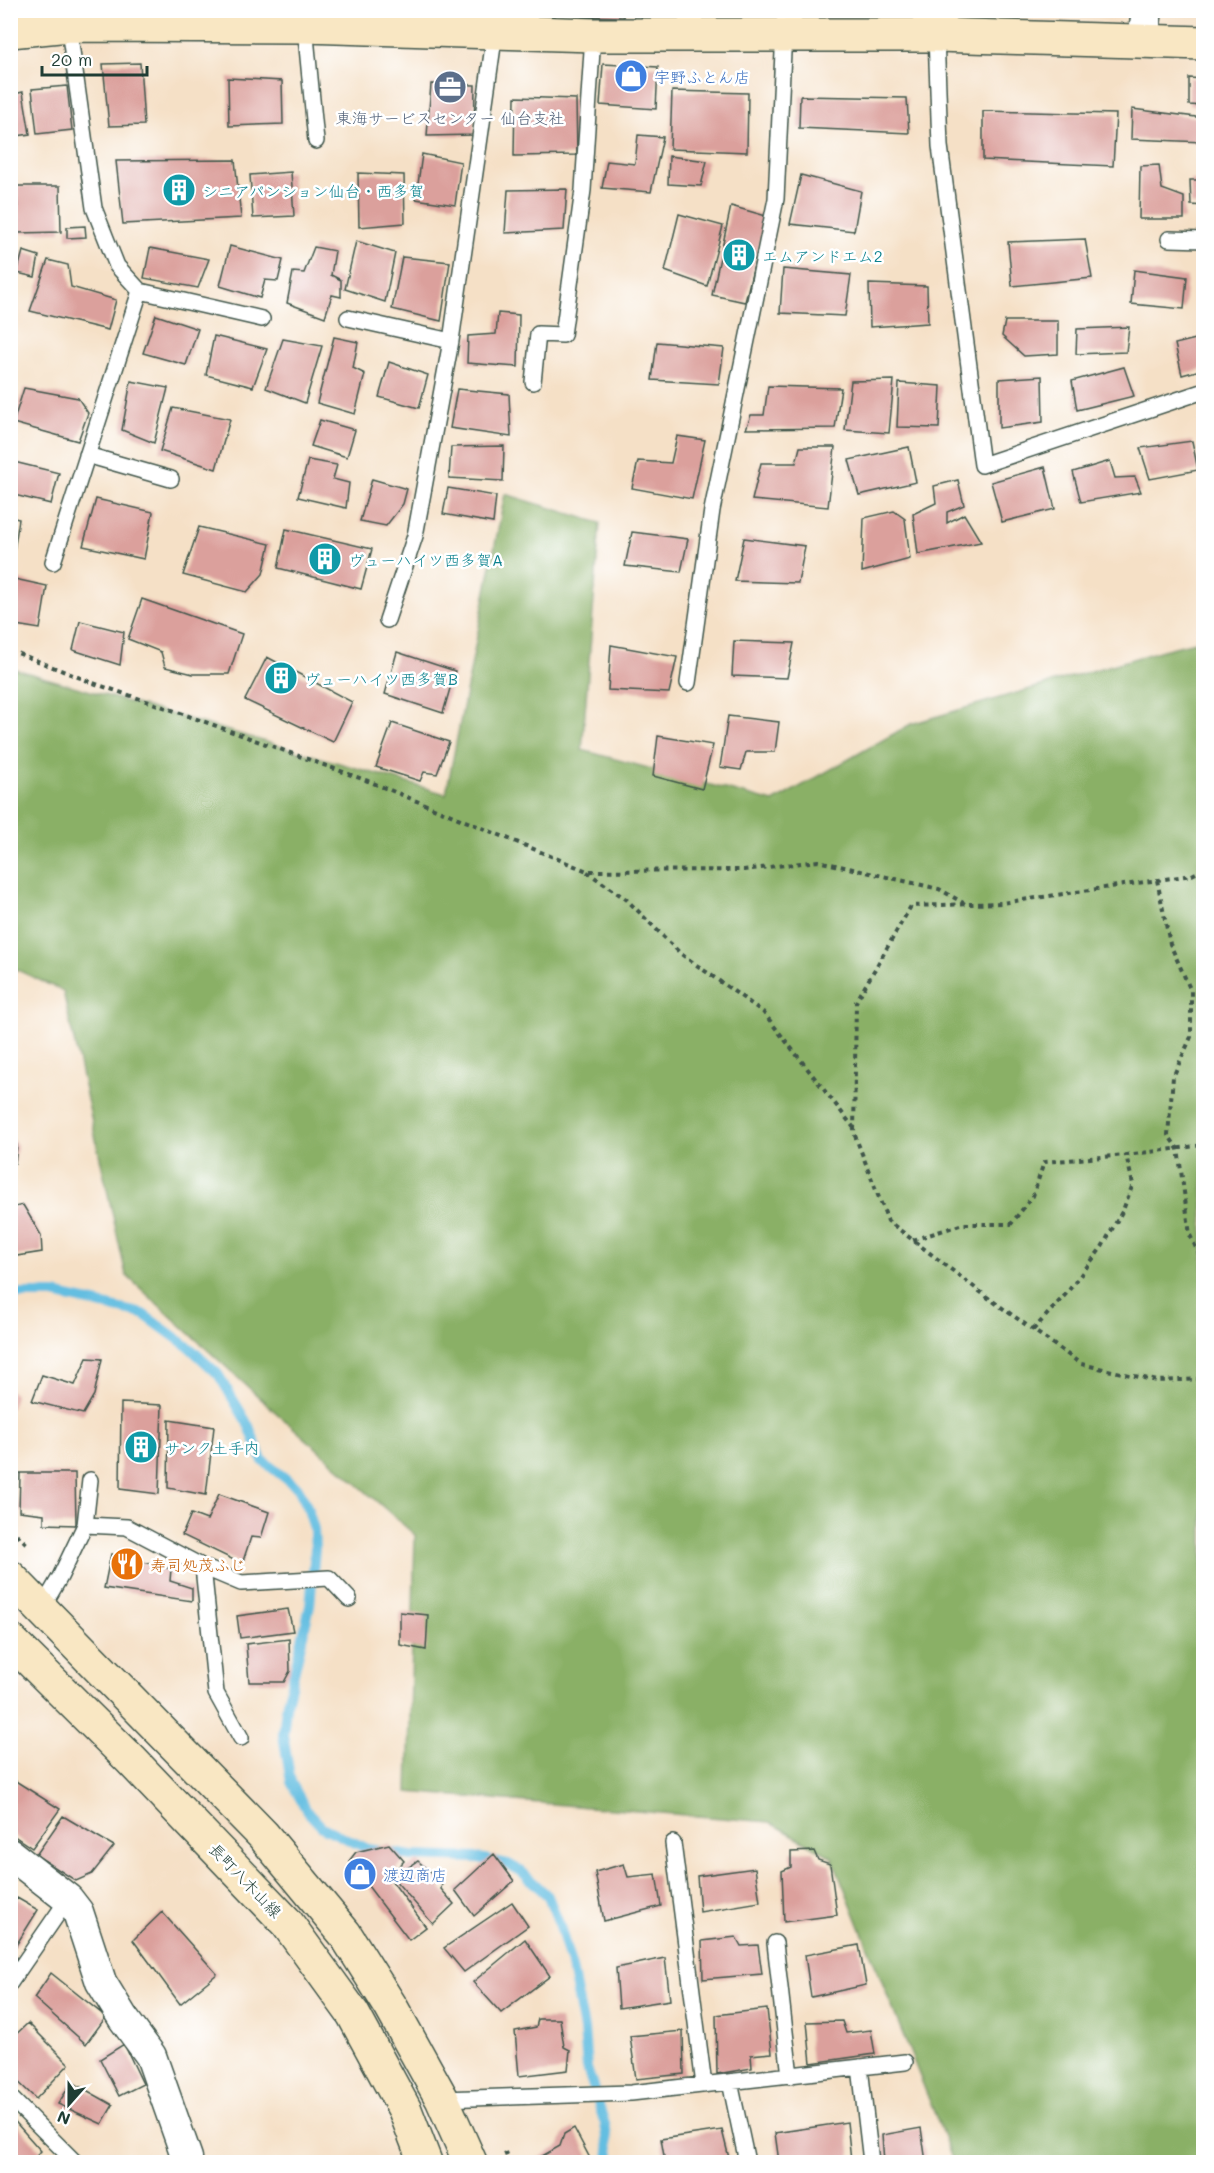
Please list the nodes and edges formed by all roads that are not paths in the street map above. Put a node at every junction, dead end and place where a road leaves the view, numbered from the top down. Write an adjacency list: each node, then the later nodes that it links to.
1 (67, 18): 3 (street); 6 (street); 14 (lane)
2 (377, 20): 3 (street); 7 (street)
3 (284, 21): 11 (lane)
4 (785, 22): 8 (street); 9 (street); 24 (lane)
5 (1145, 25): 9 (street); 10 (street)
6 (10, 31)
7 (495, 32): 8 (street); 17 (lane)
8 (593, 35): 18 (lane)
9 (936, 35): 19 (lane)
10 (1203, 43)
11 (316, 141)
12 (1169, 239): 13 (lane)
13 (1203, 240)
14 (140, 291): 16 (lane); 20 (lane)
15 (348, 318): 17 (lane)
16 (262, 319)
17 (451, 341): 23 (lane)
18 (533, 382)
19 (1203, 391)
20 (87, 455): 21 (lane); 22 (lane)
21 (171, 479)
22 (54, 562)
23 (387, 620)
24 (688, 683)
25 (90, 1480): 26 (lane)
26 (85, 1525): 27 (lane); 30 (lane)
27 (203, 1568): 29 (lane); 32 (lane)
28 (10, 1576): 30 (street)
29 (350, 1599)
30 (42, 1608): 44 (street)
31 (13, 1651): 47 (street, 長町八木山線)
32 (241, 1738)
33 (673, 1843): 42 (lane)
34 (10, 1854): 35 (street)
35 (68, 1899): 37 (lane); 45 (street)
36 (775, 1943): 40 (lane)
37 (10, 1983)
38 (905, 2062): 39 (lane)
39 (860, 2067): 40 (lane); 50 (lane)
40 (790, 2076): 41 (lane)
41 (730, 2082): 42 (lane); 49 (lane)
42 (704, 2085): 44 (lane)
43 (10, 2097): 46 (lane)
44 (442, 2098): 48 (street)
45 (188, 2158)
46 (75, 2163)
47 (425, 2163)
48 (470, 2163)
49 (747, 2163)
50 (871, 2163)

